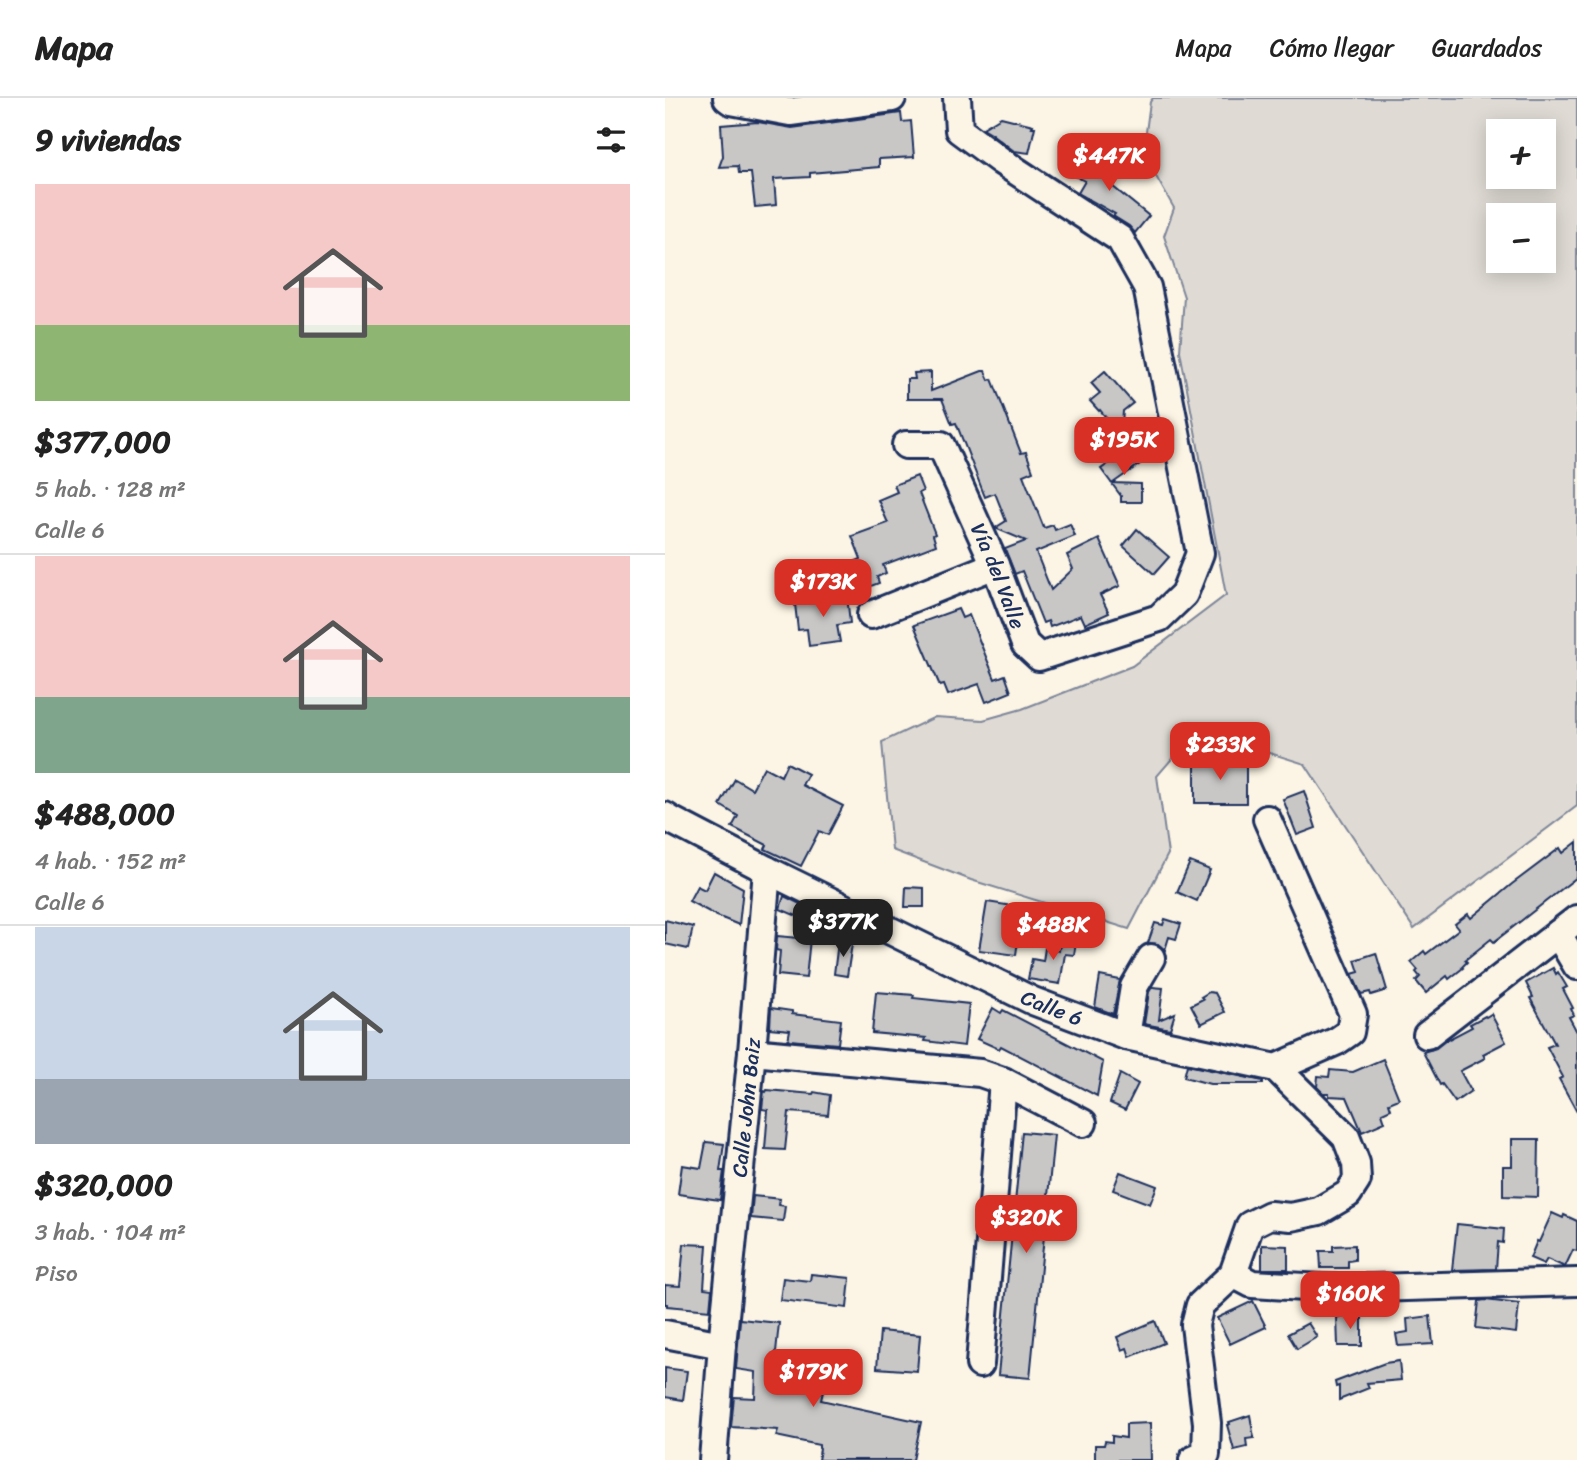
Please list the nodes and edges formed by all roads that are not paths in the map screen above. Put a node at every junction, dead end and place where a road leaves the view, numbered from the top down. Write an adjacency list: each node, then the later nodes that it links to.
1 (727, 98): 2 (street)
2 (892, 98)
3 (957, 98): 5 (street, Vía del Valle)
4 (906, 444): 5 (street, Vía del Valle)
5 (995, 565): 6 (street)
6 (871, 615)
7 (665, 816): 9 (street)
8 (1268, 819): 16 (street)
9 (767, 870): 14 (street, Calle 6); 15 (street, Calle John Baiz)
10 (1568, 926): 12 (street); 13 (street)
11 (1151, 958): 14 (street)
12 (1577, 966)
13 (1427, 1035)
14 (1126, 1036): 16 (street, Calle 6)
15 (751, 1060): 17 (street); 22 (street, Calle John Baiz)
16 (1276, 1068): 19 (street)
17 (1003, 1081): 18 (street); 23 (street)
18 (1083, 1123)
19 (1233, 1274): 20 (street); 25 (street)
20 (1577, 1282)
21 (665, 1334): 22 (street)
22 (722, 1345): 24 (street, Calle John Baiz)
23 (980, 1364)
24 (713, 1460)
25 (1193, 1460)

